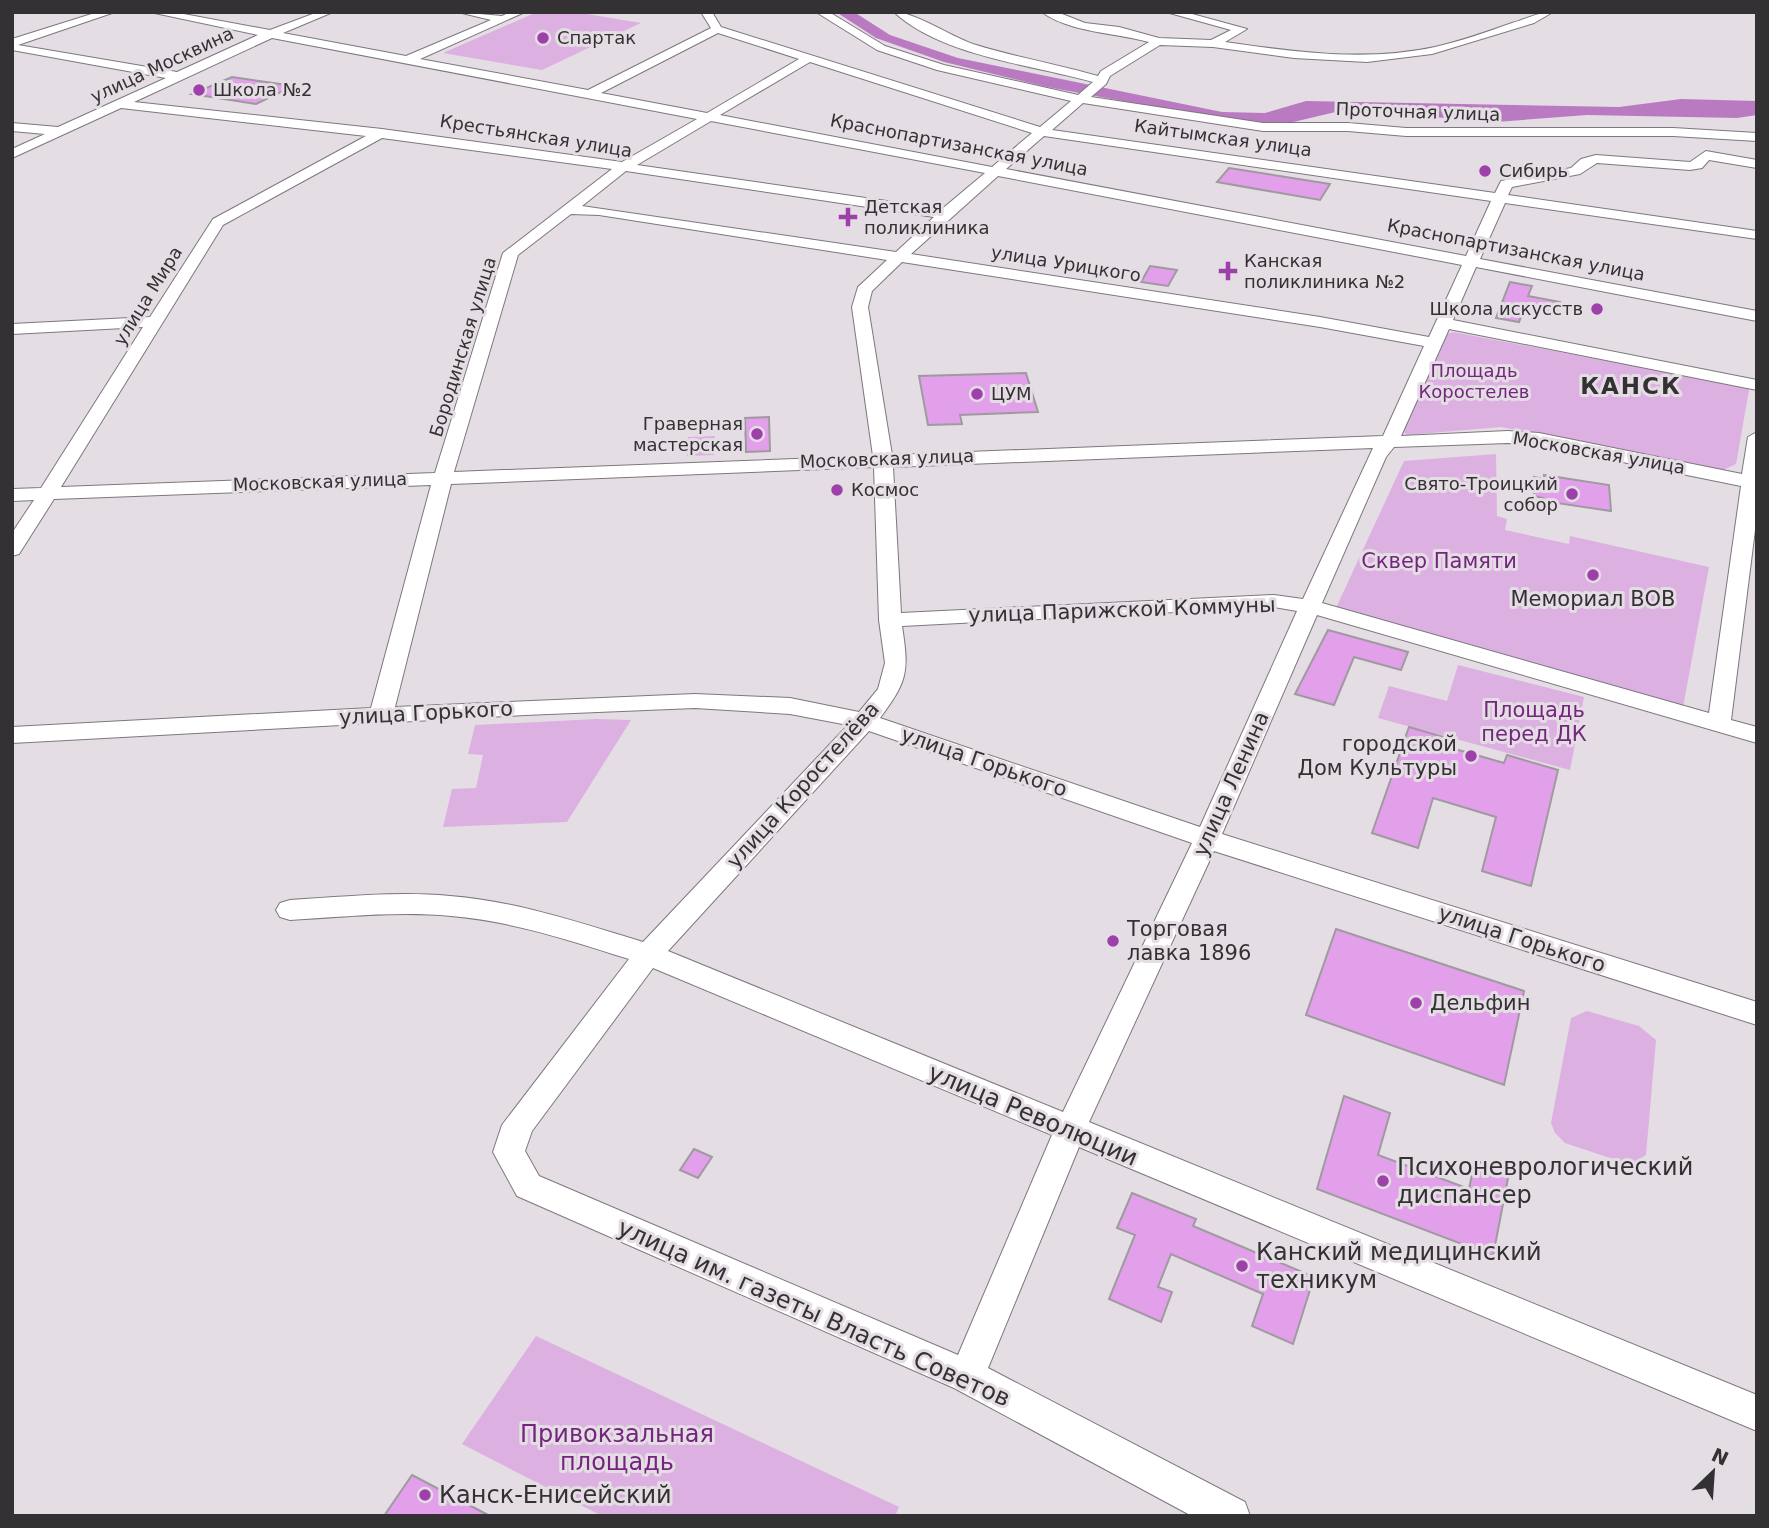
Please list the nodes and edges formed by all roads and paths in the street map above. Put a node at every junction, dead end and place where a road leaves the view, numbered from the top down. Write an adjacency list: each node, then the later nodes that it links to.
1 (110, 12): 17 (street)
2 (155, 12): 14 (street, Краснопартизанская улица)
3 (328, 12): 14 (street, улица Москвина)
4 (463, 12): 12 (street)
5 (520, 12): 12 (street)
6 (706, 12): 13 (street)
7 (821, 12): 23 (street, Проточная улица)
8 (899, 12): 21 (street)
9 (1047, 12): 15 (street)
10 (1171, 12): 16 (street)
11 (1548, 12): 16 (street)
12 (502, 19): 19 (street)
13 (717, 29): 18 (street, Кайтымская улица); 22 (street)
14 (270, 34): 19 (street, Краснопартизанская улица); 20 (street, улица Москвина)
15 (1158, 41): 16 (street); 21 (street, улица Коростелёва)
16 (1213, 44)
17 (12, 45): 20 (street)
18 (809, 58): 25 (street, Бородинская улица); 28 (street, Кайтымская улица)
19 (409, 59): 22 (street, Краснопартизанская улица)
20 (177, 76): 24 (street, улица Москвина)
21 (1102, 81): 23 (street, улица Коростелёва)
22 (588, 94): 25 (street, Краснопартизанская улица)
23 (1081, 99): 28 (street, улица Коростелёва); 30 (street, Проточная улица)
24 (121, 104): 27 (street, улица Москвина); 29 (street, Крестьянская улица)
25 (707, 118): 33 (street, Бородинская улица); 34 (street, Краснопартизанская улица)
26 (12, 127): 27 (street)
27 (61, 131): 31 (street, улица Москвина)
28 (1041, 132): 34 (street, улица Коростелёва); 35 (street, Кайтымская улица)
29 (382, 133): 33 (street, Крестьянская улица); 42 (street, улица Мира)
30 (1757, 137)
31 (12, 154)
32 (1757, 164): 35 (street)
33 (622, 168): 36 (street, Бородинская улица); 37 (street, Крестьянская улица)
34 (995, 172): 37 (street, улица Коростелёва); 40 (street, Краснопартизанская улица)
35 (1501, 197): 38 (street, Кайтымская улица); 40 (street, улица Ленина)
36 (566, 209): 39 (street, улица Урицкого); 50 (street, Бородинская улица)
37 (945, 214): 39 (street, улица Коростелёва)
38 (1757, 235)
39 (897, 258): 45 (street, улица Урицкого); 49 (street, улица Коростелёва)
40 (1472, 261): 41 (street, Краснопартизанская улица); 43 (street, улица Ленина)
41 (1757, 316)
42 (155, 322): 44 (street); 52 (street, улица Мира)
43 (1443, 323): 45 (street, улица Ленина); 46 (street)
44 (12, 329)
45 (1435, 343): 48 (street, улица Ленина)
46 (1757, 384)
47 (1757, 437): 51 (street)
48 (1390, 440): 49 (street, Московская улица); 51 (street, Московская улица); 55 (street, улица Ленина)
49 (883, 459): 50 (street, Московская улица); 56 (street, улица Коростелёва)
50 (443, 477): 52 (street, Московская улица); 57 (street, Бородинская улица)
51 (1754, 482): 59 (street)
52 (47, 493): 53 (street, Московская улица); 54 (street, улица Мира)
53 (12, 495)
54 (12, 550)
55 (1310, 606): 56 (street, улица Парижской Коммуны); 59 (street, улица Парижской Коммуны); 62 (street, улица Ленина)
56 (890, 620): 58 (street, улица Коростелёва)
57 (381, 715): 58 (street, улица Горького); 60 (street, улица Горького)
58 (865, 721): 62 (street, улица Горького); 64 (street, улица Коростелёва)
59 (1719, 724): 61 (street, улица Парижской Коммуны)
60 (12, 735)
61 (1757, 735)
62 (1207, 839): 65 (street, улица Горького); 67 (street, улица Ленина)
63 (290, 910): 64 (street, улица Революции)
64 (649, 954): 66 (street, улица Коростелёва); 67 (street, улица Революции)
65 (1757, 1014)
66 (518, 1125): 68 (street, улица им. газеты Власть Советов)
67 (1070, 1130): 68 (street, улица Ленина); 69 (street, улица Революции)
68 (967, 1376): 70 (street, улица им. газеты Власть Советов)
69 (1757, 1413)
70 (1231, 1516)

